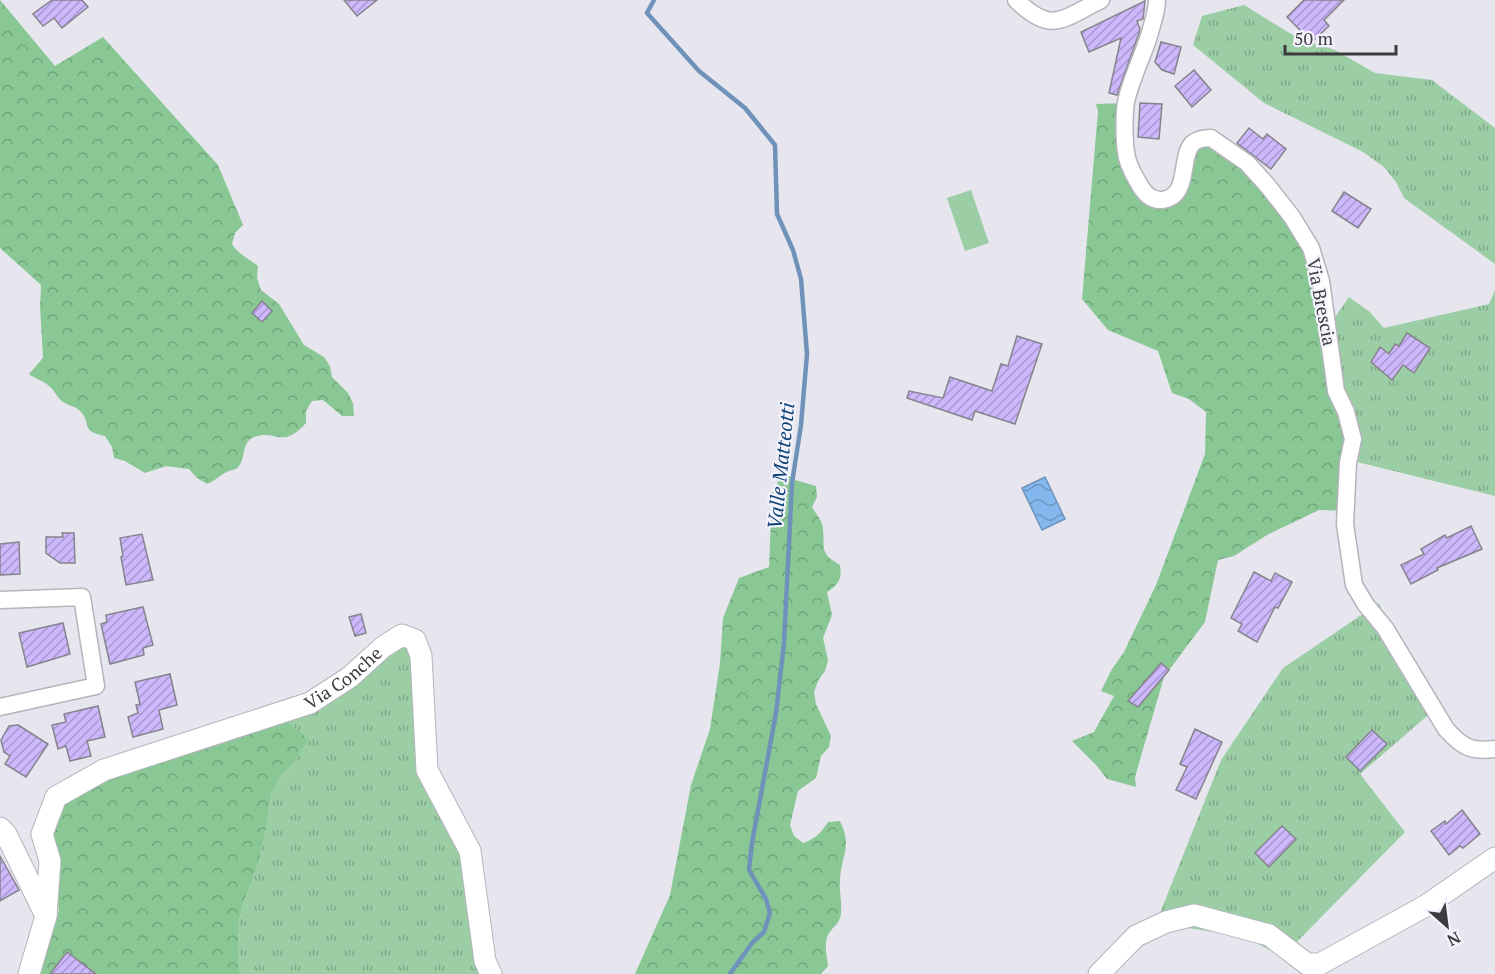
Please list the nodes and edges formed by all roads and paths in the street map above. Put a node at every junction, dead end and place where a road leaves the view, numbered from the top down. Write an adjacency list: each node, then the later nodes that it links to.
1 (1016, 0): 2 (street)
2 (1101, 0)
3 (1157, 0): 6 (street, Via Brescia)
4 (0, 600): 5 (street)
5 (0, 707)
6 (1495, 749)
7 (0, 828): 9 (street)
8 (1495, 858): 12 (street)
9 (46, 916): 10 (street); 11 (street, Via Conche)
10 (29, 974)
11 (491, 974)
12 (1100, 974)

